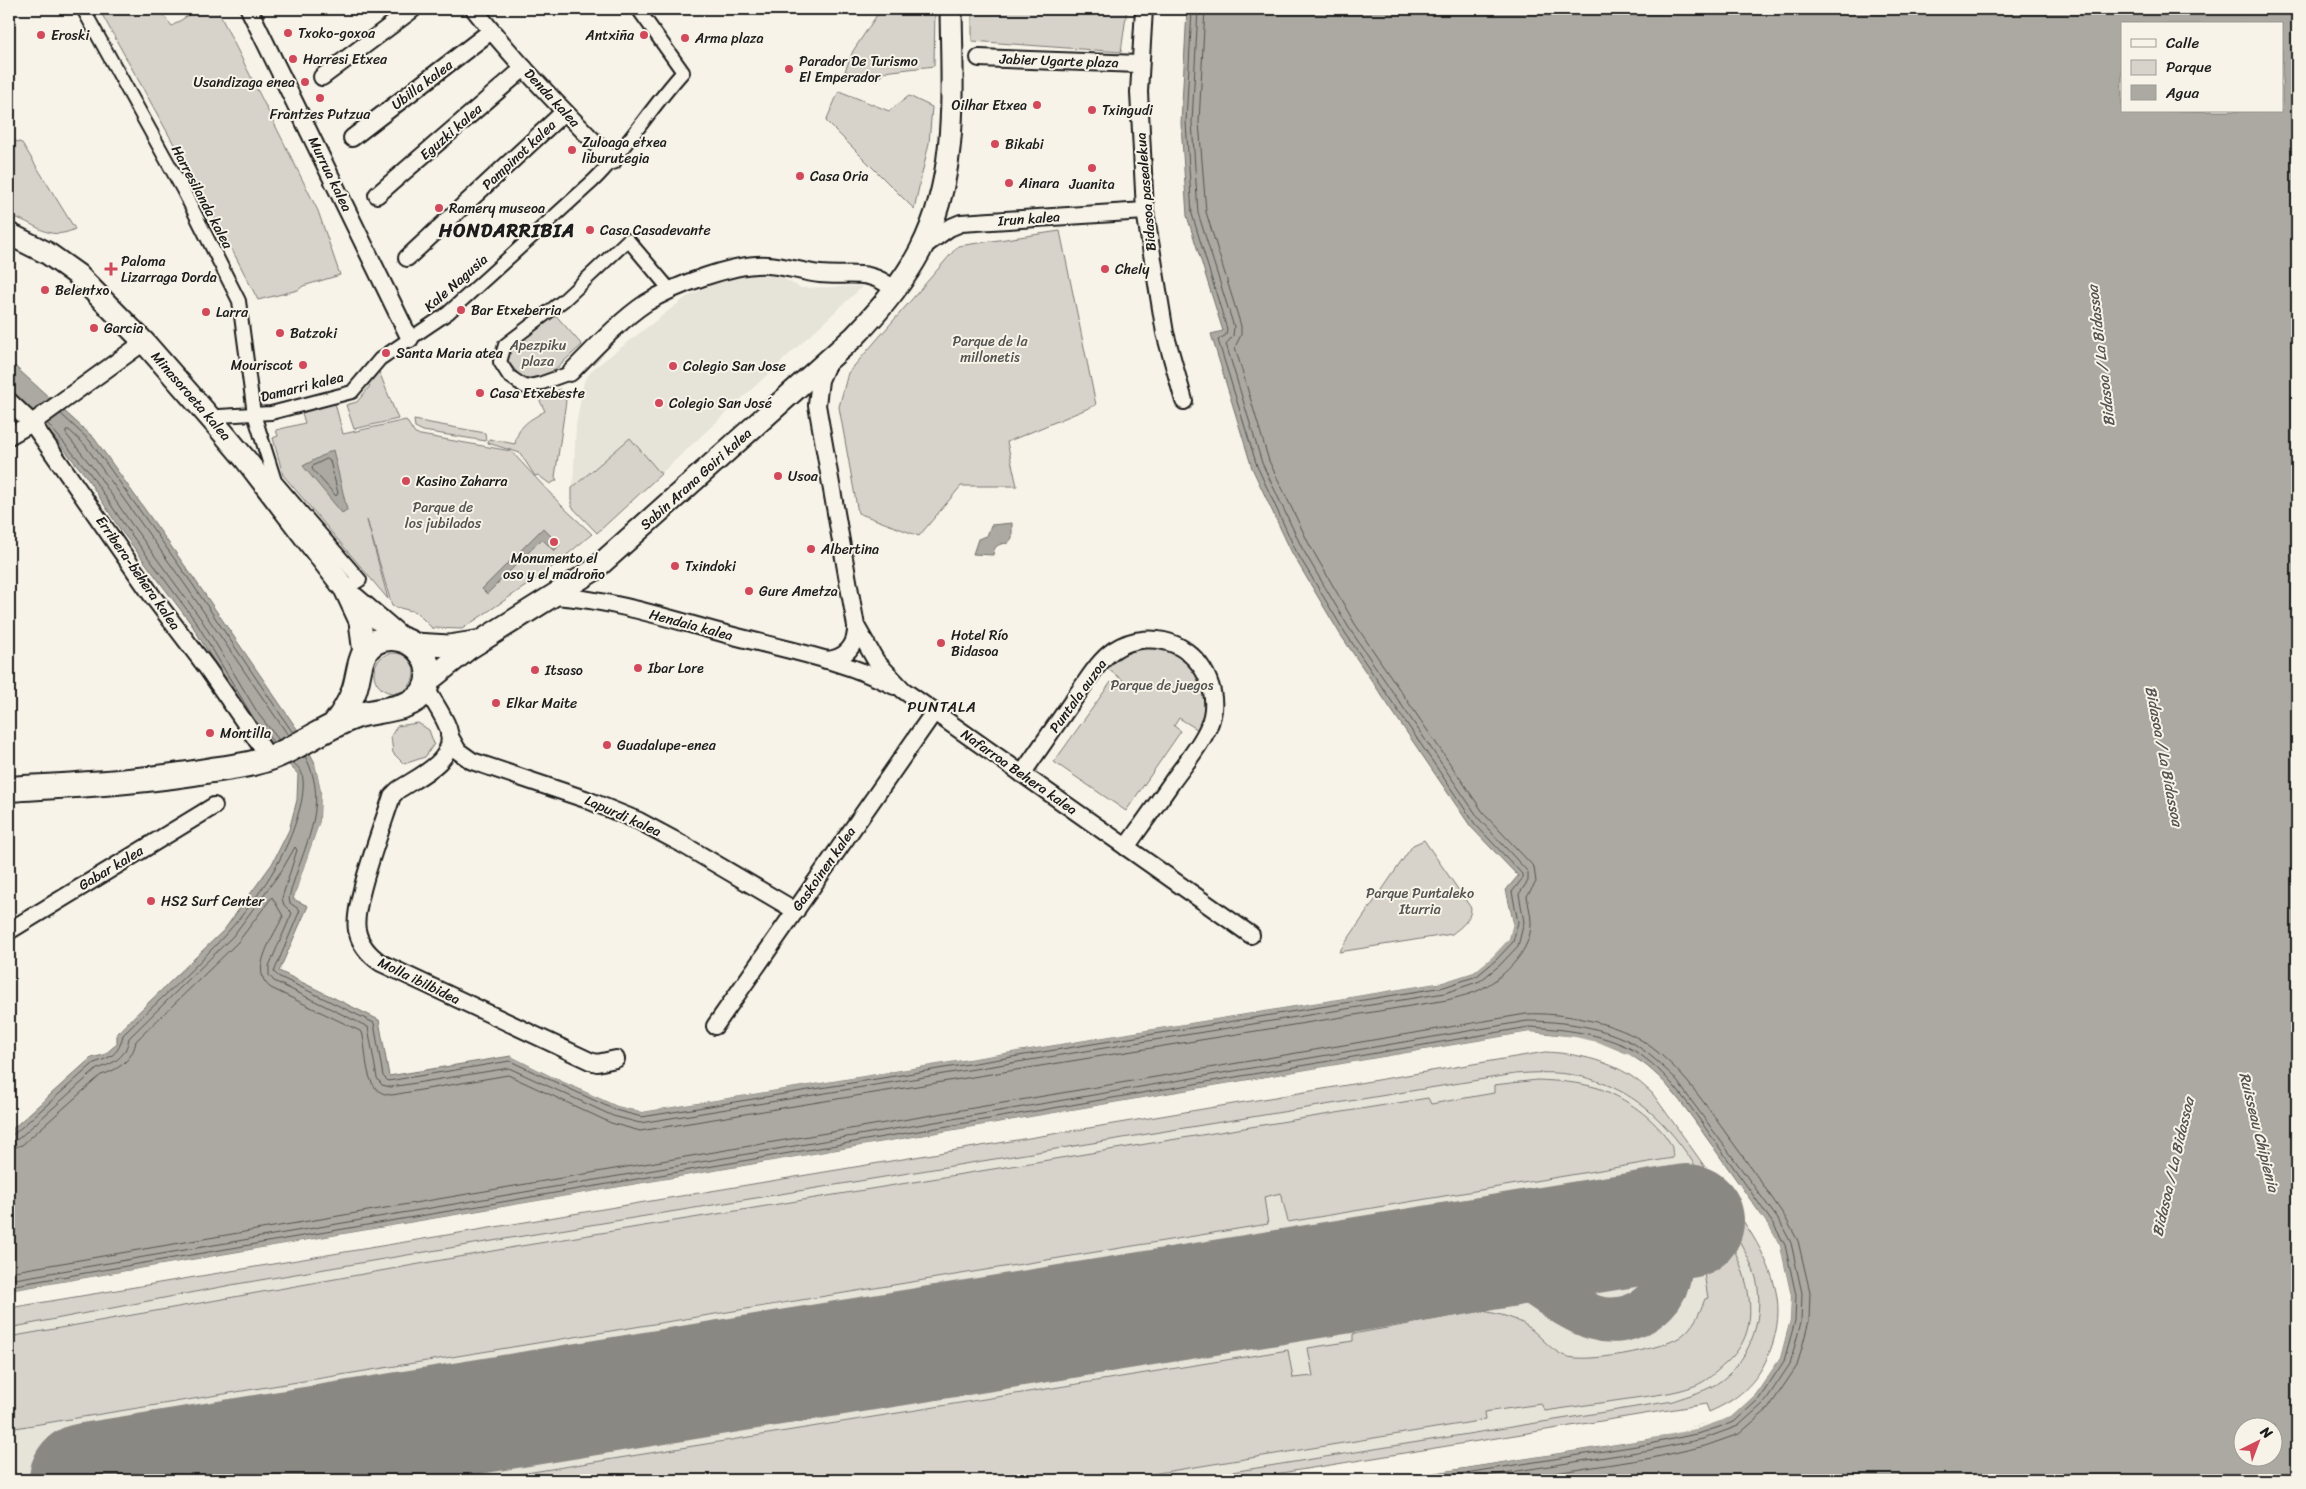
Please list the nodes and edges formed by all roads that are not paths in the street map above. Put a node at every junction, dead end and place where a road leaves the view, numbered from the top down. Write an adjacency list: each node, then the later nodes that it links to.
1 (83, 9): 29 (street, Harresilanda kalea)
2 (249, 9): 23 (street, Murrua kalea)
3 (413, 9): 12 (street)
4 (474, 9): 8 (street, Denda kalea)
5 (638, 9): 15 (street, Kale Nagusia)
6 (951, 9): 19 (street, Sabin Arana Goiri kalea)
7 (1144, 9): 10 (street, Bidasoa pasealekua)
8 (491, 31): 11 (street, Denda kalea); 14 (street, Ubilla kalea)
9 (979, 58): 10 (street, Jabier Ugarte plaza)
10 (1139, 64): 17 (street, Bidasoa pasealekua)
11 (524, 68): 13 (street, Denda kalea); 16 (street, Eguzki kalea)
12 (322, 78)
13 (564, 112): 15 (street, Denda kalea); 20 (street, Pampinot kalea)
14 (352, 138)
15 (613, 161): 23 (street, Kale Nagusia)
16 (377, 195)
17 (1145, 211): 19 (street, Irun kalea); 28 (street, Bidasoa pasealekua)
18 (9, 234): 24 (street, Minasoroeta kalea)
19 (921, 248): 21 (street, Sabin Arana Goiri kalea)
20 (407, 258)
21 (896, 290): 22 (street); 25 (street, Sabin Arana Goiri kalea)
22 (671, 291): 26 (street); 26 (street)
23 (410, 339): 29 (street, Damarri kalea)
24 (144, 342): 30 (street, Minasoroeta kalea); 31 (street)
25 (828, 361): 34 (street, Sabin Arana Goiri kalea); 35 (street, Nafarroa Behera kalea)
26 (570, 373)
27 (9, 400): 31 (street, Erribera-behera kalea)
28 (1184, 401)
29 (254, 414): 30 (street, Damarri kalea); 33 (street, Harresilanda kalea)
30 (213, 421): 33 (street, Minasoroeta kalea)
31 (33, 422): 32 (street); 47 (street, Erribera-behera kalea)
32 (9, 436)
33 (345, 589): 37 (street, Minasoroeta kalea); 38 (street, Minasoroeta kalea)
34 (555, 596): 36 (street, Sabin Arana Goiri kalea); 39 (street, Hendaia kalea)
35 (856, 626): 39 (street); 42 (street, Nafarroa Behera kalea)
36 (482, 640): 37 (street, Sabin Arana Goiri kalea); 41 (street, Sabin Arana Goiri kalea)
37 (409, 642): 38 (main road); 41 (main road)
38 (364, 654): 40 (main road)
39 (826, 660): 42 (street, Hendaia kalea)
40 (358, 676): 43 (main road); 45 (main road)
41 (426, 684): 43 (main road); 46 (street, Lapurdi kalea)
42 (903, 690): 44 (street, Nafarroa Behera kalea)
43 (398, 706): 45 (main road); 46 (street)
44 (934, 712): 49 (street, Nafarroa Behera kalea); 54 (street, Gaskoinen kalea)
45 (335, 724): 47 (main road)
46 (448, 733): 54 (street, Lapurdi kalea); 58 (street, Molla ibilbidea)
47 (260, 755): 50 (main road)
48 (9, 773): 50 (main road)
49 (1022, 774): 53 (street, Nafarroa Behera kalea); 53 (street, Puntala auzoa)
50 (101, 784): 51 (main road)
51 (9, 789)
52 (214, 806): 55 (street, Gabar kalea)
53 (1126, 847): 56 (street, Nafarroa Behera kalea)
54 (796, 910): 57 (street, Gaskoinen kalea)
55 (9, 931)
56 (1251, 935)
57 (715, 1026)
58 (616, 1059)

